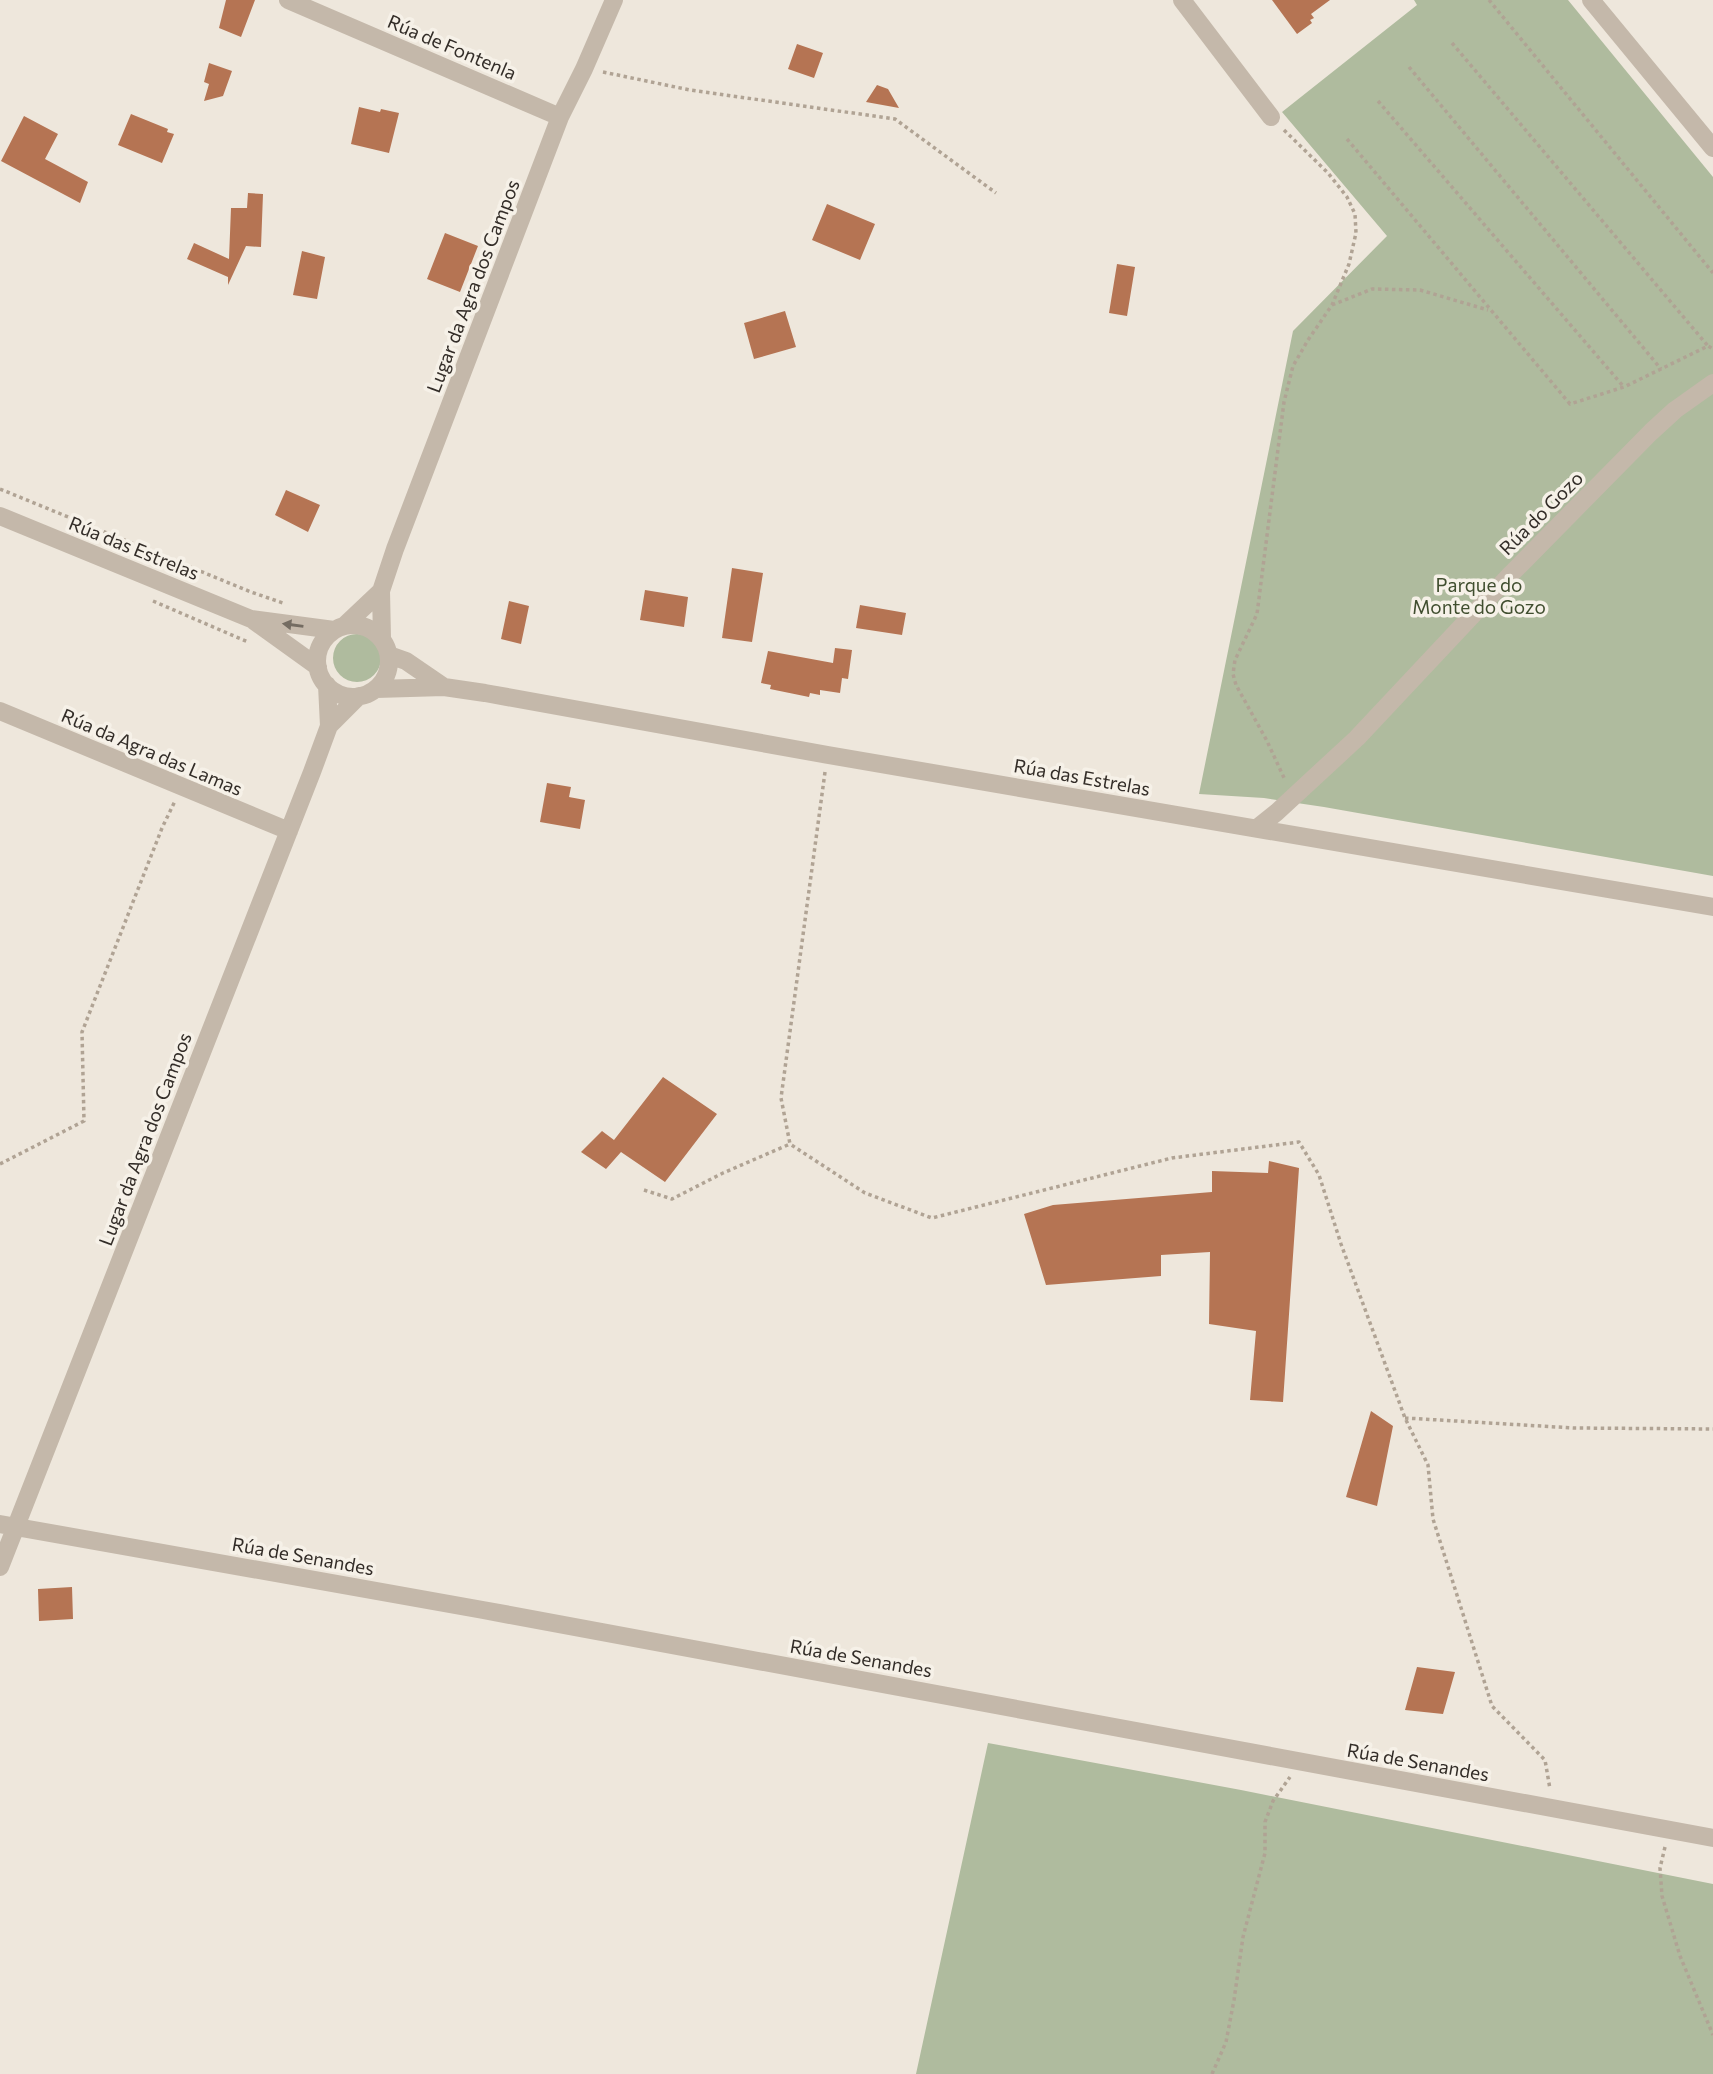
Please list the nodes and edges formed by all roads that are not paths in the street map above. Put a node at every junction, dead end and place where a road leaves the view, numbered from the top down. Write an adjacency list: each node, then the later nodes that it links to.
1 (288, 0): 5 (street, Rúa de Fontenla)
2 (614, 0): 5 (street, Lugar da Agra dos Campos)
3 (1182, 0): 6 (street)
4 (1591, 0): 7 (street)
5 (560, 117): 10 (street, Lugar da Agra dos Campos)
6 (1271, 117)
7 (1713, 148)
8 (1713, 383): 21 (street, Rúa do Gozo)
9 (0, 516): 11 (street, Rúa das Estrelas)
10 (381, 591): 12 (street, Lugar da Agra dos Campos); 13 (street, Lugar da Agra dos Campos)
11 (251, 619): 12 (street, Rúa das Estrelas, one-way to 11); 14 (street, Rúa das Estrelas)
12 (340, 628): 13 (street); 14 (street)
13 (385, 647): 16 (street, Rúa das Estrelas); 17 (street)
14 (318, 667): 15 (street)
15 (327, 685): 18 (street); 20 (street, Lugar da Agra dos Campos)
16 (444, 687): 17 (street, Rúa das Estrelas); 21 (street, Rúa das Estrelas)
17 (376, 689): 18 (street)
18 (359, 696): 20 (street, Lugar da Agra dos Campos)
19 (0, 711): 22 (street, Rúa da Agra das Lamas)
20 (329, 726): 22 (street, Lugar da Agra dos Campos)
21 (1257, 828): 23 (street, Rúa das Estrelas)
22 (289, 831): 24 (street, Lugar da Agra dos Campos)
23 (1713, 907)
24 (8, 1526): 25 (street, Lugar da Agra dos Campos); 26 (street, Rúa de Senandes)
25 (0, 1567)
26 (1713, 1838)

